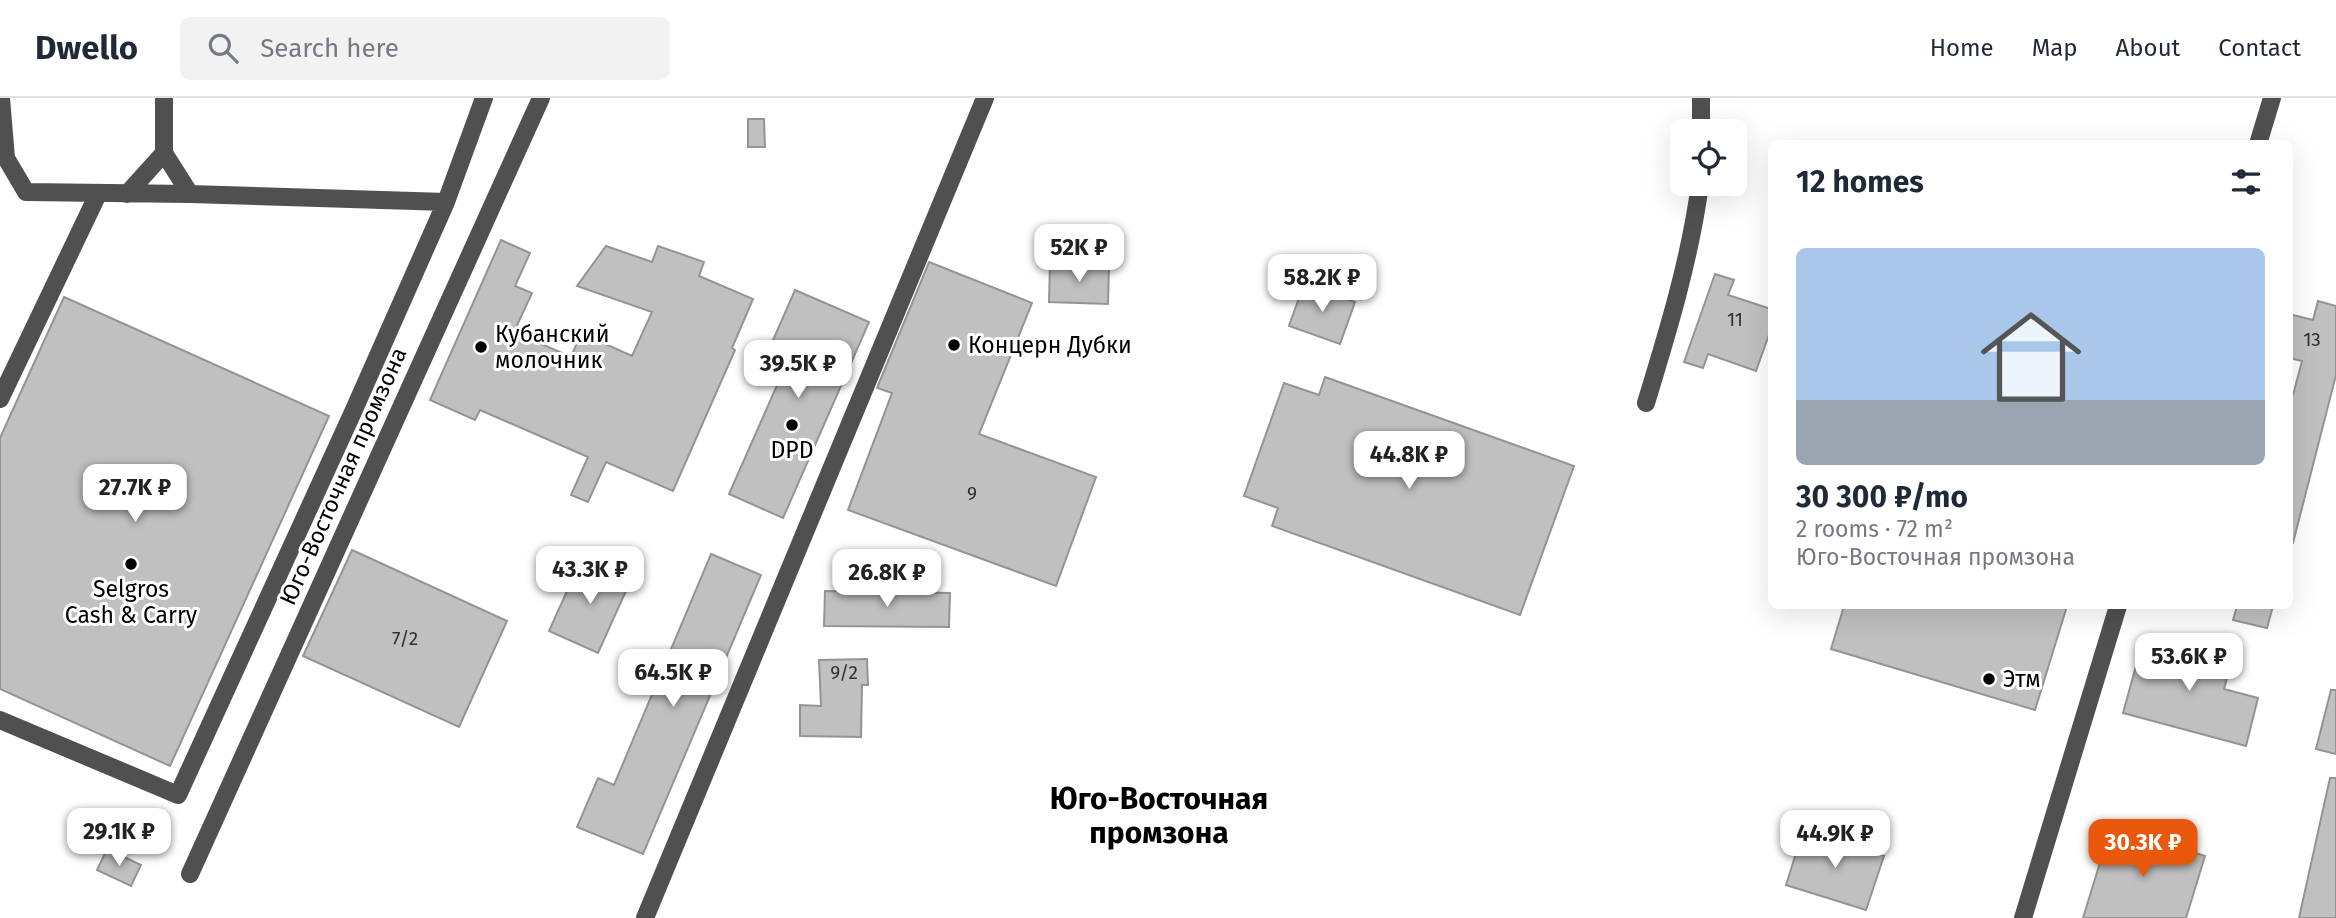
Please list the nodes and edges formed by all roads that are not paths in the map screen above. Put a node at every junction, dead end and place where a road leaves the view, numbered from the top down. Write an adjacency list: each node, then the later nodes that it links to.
1 (1, 98): 11 (street)
2 (164, 98): 10 (street)
3 (484, 98): 15 (street)
4 (541, 98): 20 (street, Юго-Восточная промзона)
5 (985, 98): 21 (street)
6 (1701, 98): 8 (street)
7 (2272, 98): 9 (street)
8 (1701, 119)
9 (2259, 140)
10 (164, 153): 12 (street); 13 (street)
11 (98, 194): 12 (street); 16 (street)
12 (127, 194): 13 (street)
13 (190, 194): 15 (street)
14 (1698, 196): 17 (street)
15 (446, 202): 19 (street)
16 (0, 399)
17 (1646, 403)
18 (2117, 609): 22 (street)
19 (0, 720)
20 (190, 874)
21 (645, 918)
22 (2023, 918)

